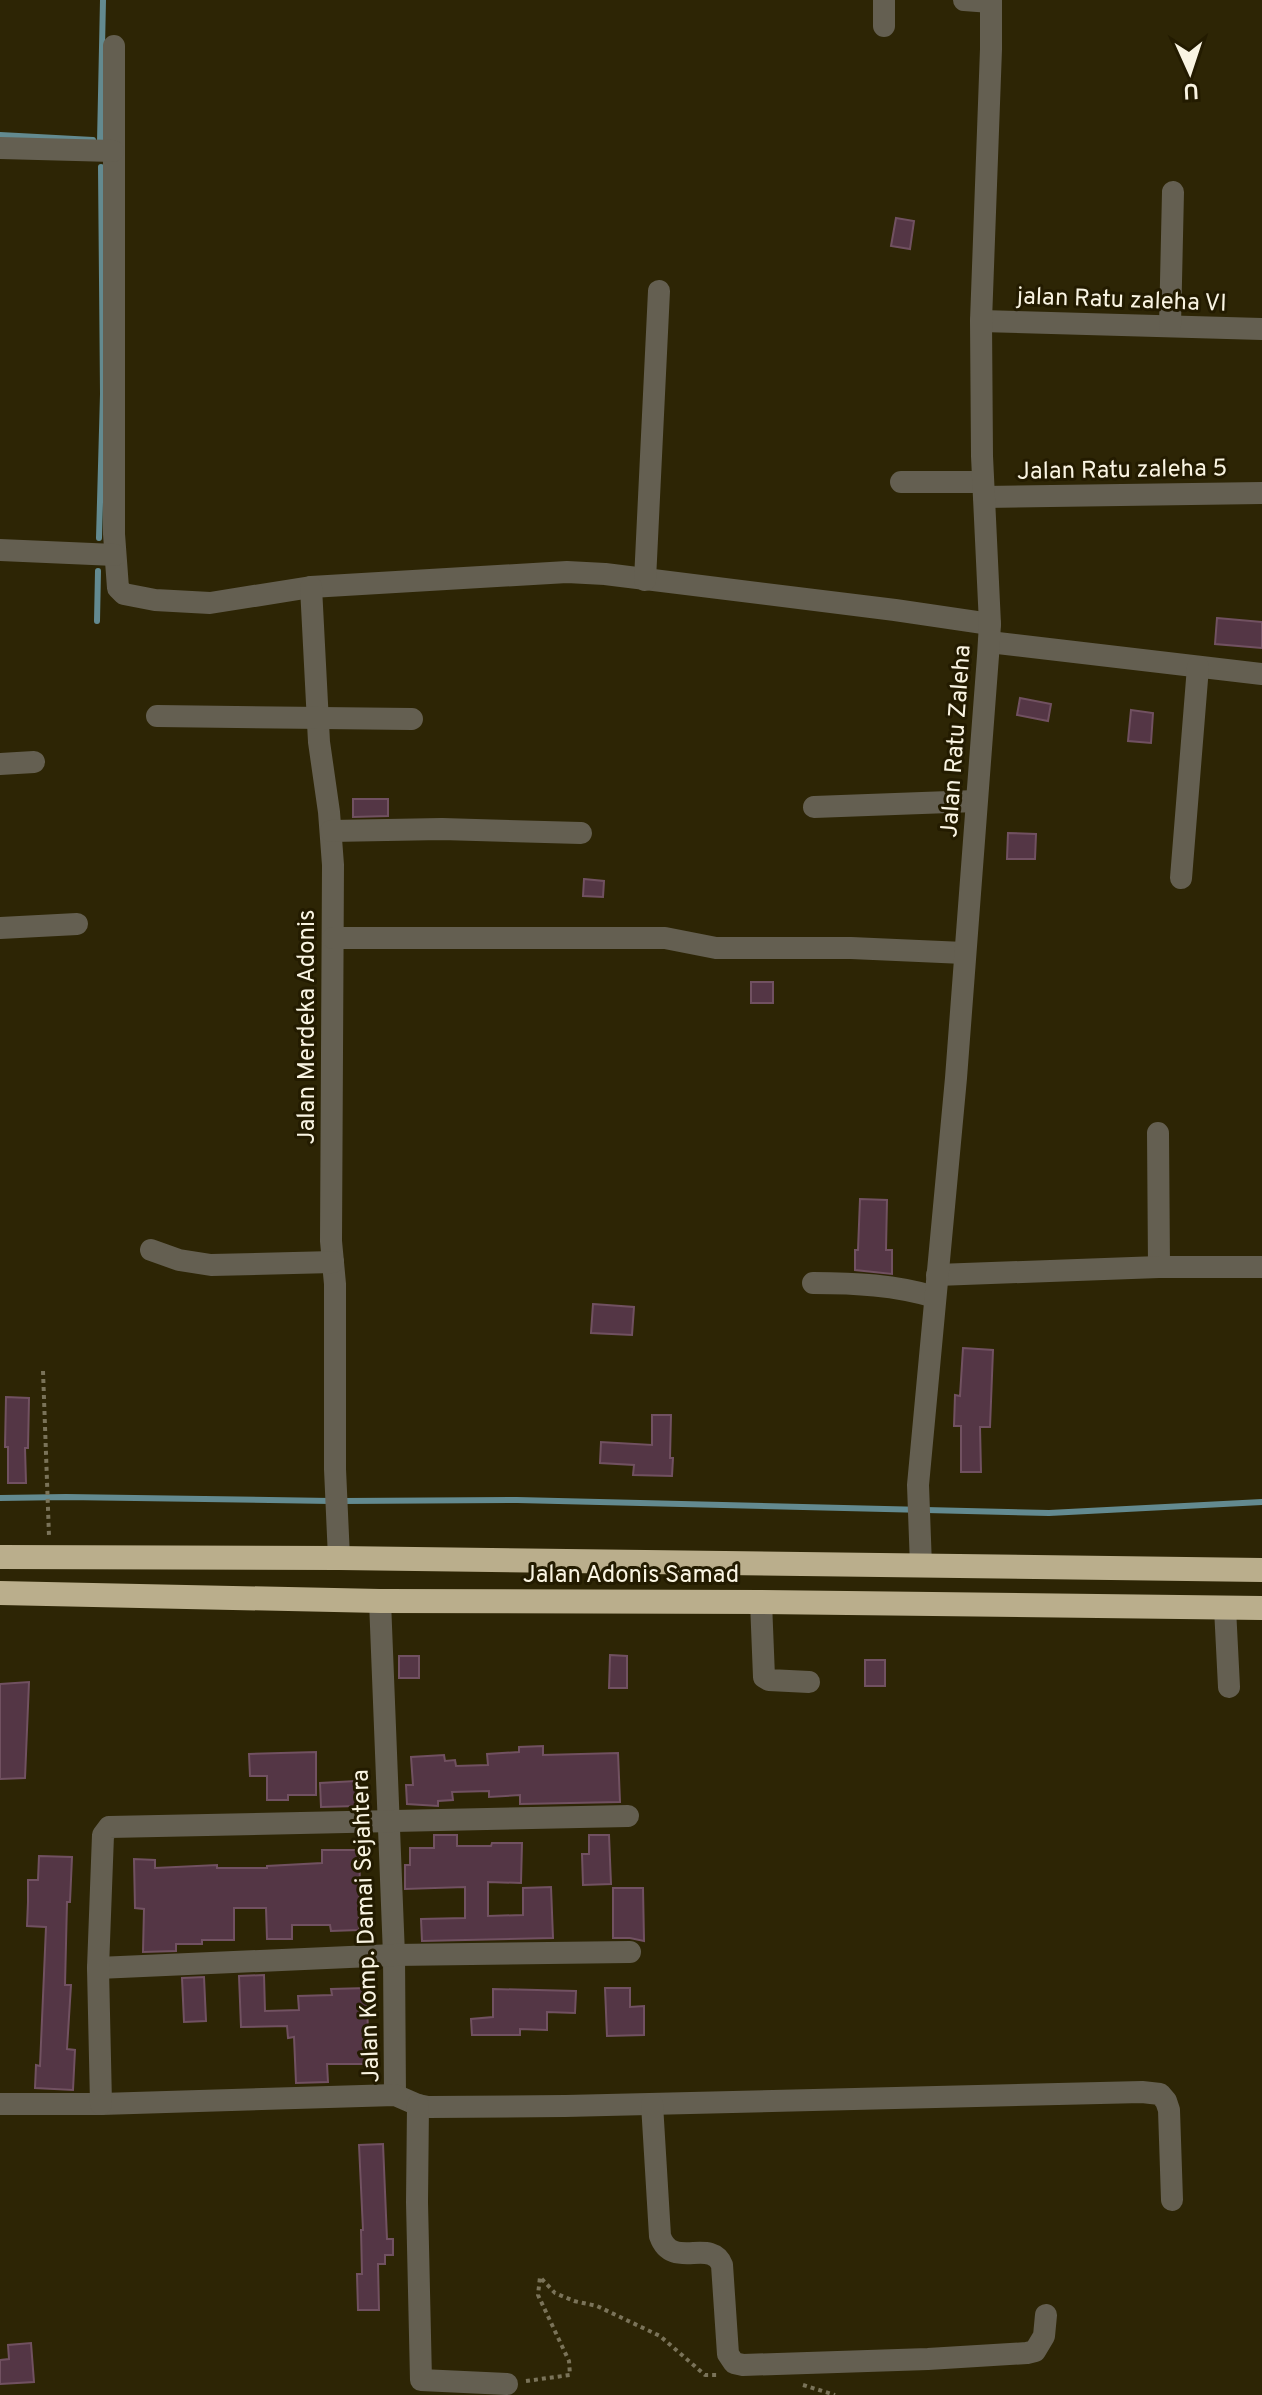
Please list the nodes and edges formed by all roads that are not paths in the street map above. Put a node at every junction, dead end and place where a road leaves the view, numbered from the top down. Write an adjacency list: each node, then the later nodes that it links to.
1 (884, 0): 4 (street)
2 (964, 0): 3 (street)
3 (991, 1): 10 (street, Jalan Ratu Zaleha)
4 (884, 26)
5 (114, 46): 7 (street)
6 (0, 148): 7 (street)
7 (113, 151): 17 (street)
8 (1173, 192): 11 (street)
9 (659, 291): 18 (street)
10 (981, 321): 11 (street, jalan Ratu zaleha VI); 14 (street, Jalan Ratu Zaleha)
11 (1170, 326): 12 (street, jalan Ratu zaleha VI)
12 (1262, 329)
13 (901, 482): 14 (street, Jalan Ratu zaleha 5)
14 (983, 490): 15 (street, Jalan Ratu zaleha 5); 20 (street, Jalan Ratu Zaleha)
15 (1262, 493)
16 (0, 550): 17 (street)
17 (115, 555): 19 (street)
18 (645, 580): 19 (street); 20 (street)
19 (311, 587): 25 (street, Jalan Merdeka Adonis)
20 (989, 633): 21 (street); 28 (street, Jalan Ratu Zaleha)
21 (1198, 667): 22 (street); 32 (street)
22 (1262, 674)
23 (157, 716): 25 (street)
24 (412, 719): 25 (street)
25 (318, 720): 30 (street, Jalan Merdeka Adonis)
26 (34, 762): 27 (street)
27 (0, 764)
28 (976, 801): 29 (street); 36 (street, Jalan Ratu Zaleha)
29 (814, 807)
30 (331, 831): 31 (street); 35 (street, Jalan Merdeka Adonis)
31 (581, 833)
32 (1181, 878)
33 (77, 924): 34 (street)
34 (0, 928)
35 (333, 938): 36 (street); 39 (street, Jalan Merdeka Adonis)
36 (964, 953): 43 (street, Jalan Ratu Zaleha)
37 (1158, 1133): 40 (street)
38 (151, 1250): 39 (street)
39 (333, 1262): 46 (street, Jalan Merdeka Adonis)
40 (1159, 1267): 41 (street); 43 (street)
41 (1262, 1267)
42 (813, 1283): 43 (street)
43 (936, 1286): 47 (street, Jalan Ratu Zaleha)
44 (0, 1557): 45 (highway)
45 (174, 1558): 46 (highway); 50 (highway)
46 (339, 1558): 47 (highway)
47 (921, 1566): 48 (highway)
48 (1262, 1570)
49 (0, 1593): 50 (highway, Jalan Adonis Samad)
50 (174, 1596): 51 (highway, Jalan Adonis Samad)
51 (380, 1601): 52 (highway, Jalan Adonis Samad); 58 (street, Jalan Komp. Damai Sejahtera)
52 (761, 1602): 53 (highway, Jalan Adonis Samad); 55 (street)
53 (1225, 1608): 54 (highway, Jalan Adonis Samad); 56 (street)
54 (1262, 1608)
55 (809, 1682)
56 (1229, 1687)
57 (628, 1816): 58 (street)
58 (389, 1821): 60 (street, Jalan Komp. Damai Sejahtera); 61 (street)
59 (630, 1952): 60 (street)
60 (394, 1955): 61 (street); 62 (street, Jalan Komp. Damai Sejahtera)
61 (98, 1968): 64 (street)
62 (395, 2095): 64 (street, Jalan Komp. Damai Sejahtera); 66 (street)
63 (0, 2104): 64 (street, Jalan Komp. Damai Sejahtera)
64 (101, 2104)
65 (652, 2104): 66 (street); 67 (street); 68 (street)
66 (418, 2105): 70 (street)
67 (1172, 2200)
68 (1046, 2315)
69 (507, 2384): 70 (street)
70 (422, 2388)

